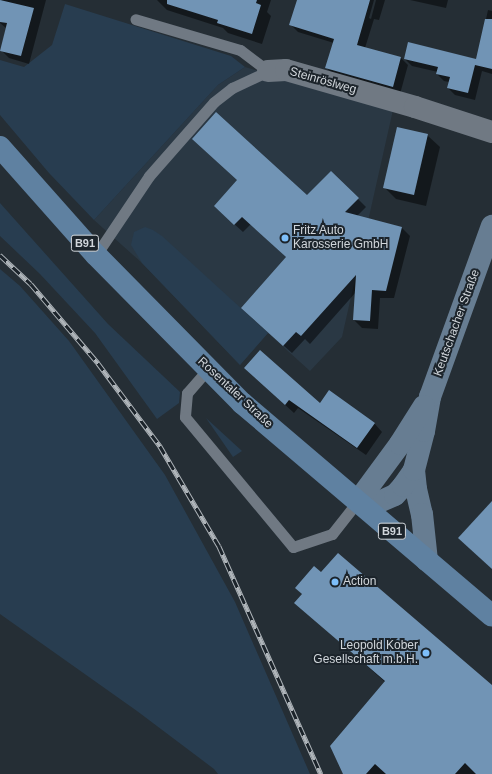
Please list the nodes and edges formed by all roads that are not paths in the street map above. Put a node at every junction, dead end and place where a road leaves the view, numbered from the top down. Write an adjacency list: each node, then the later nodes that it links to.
1 (136, 19): 2 (lane)
2 (268, 71): 3 (street, Steinröslweg); 6 (lane)
3 (492, 132)
4 (0, 147): 6 (main road, Rosentaler Straße / B91)
5 (492, 226): 8 (main road, Keutschacher Straße)
6 (96, 255): 7 (main road, Rosentaler Straße / B91)
7 (208, 369): 10 (main road, Rosentaler Straße / B91); 10 (lane)
8 (430, 397): 9 (main road); 10 (main road)
9 (414, 470): 10 (main road); 11 (main road)
10 (358, 501): 11 (main road, Rosentaler Straße / B91)
11 (427, 561): 12 (main road, Rosentaler Straße / B91)
12 (492, 616)

